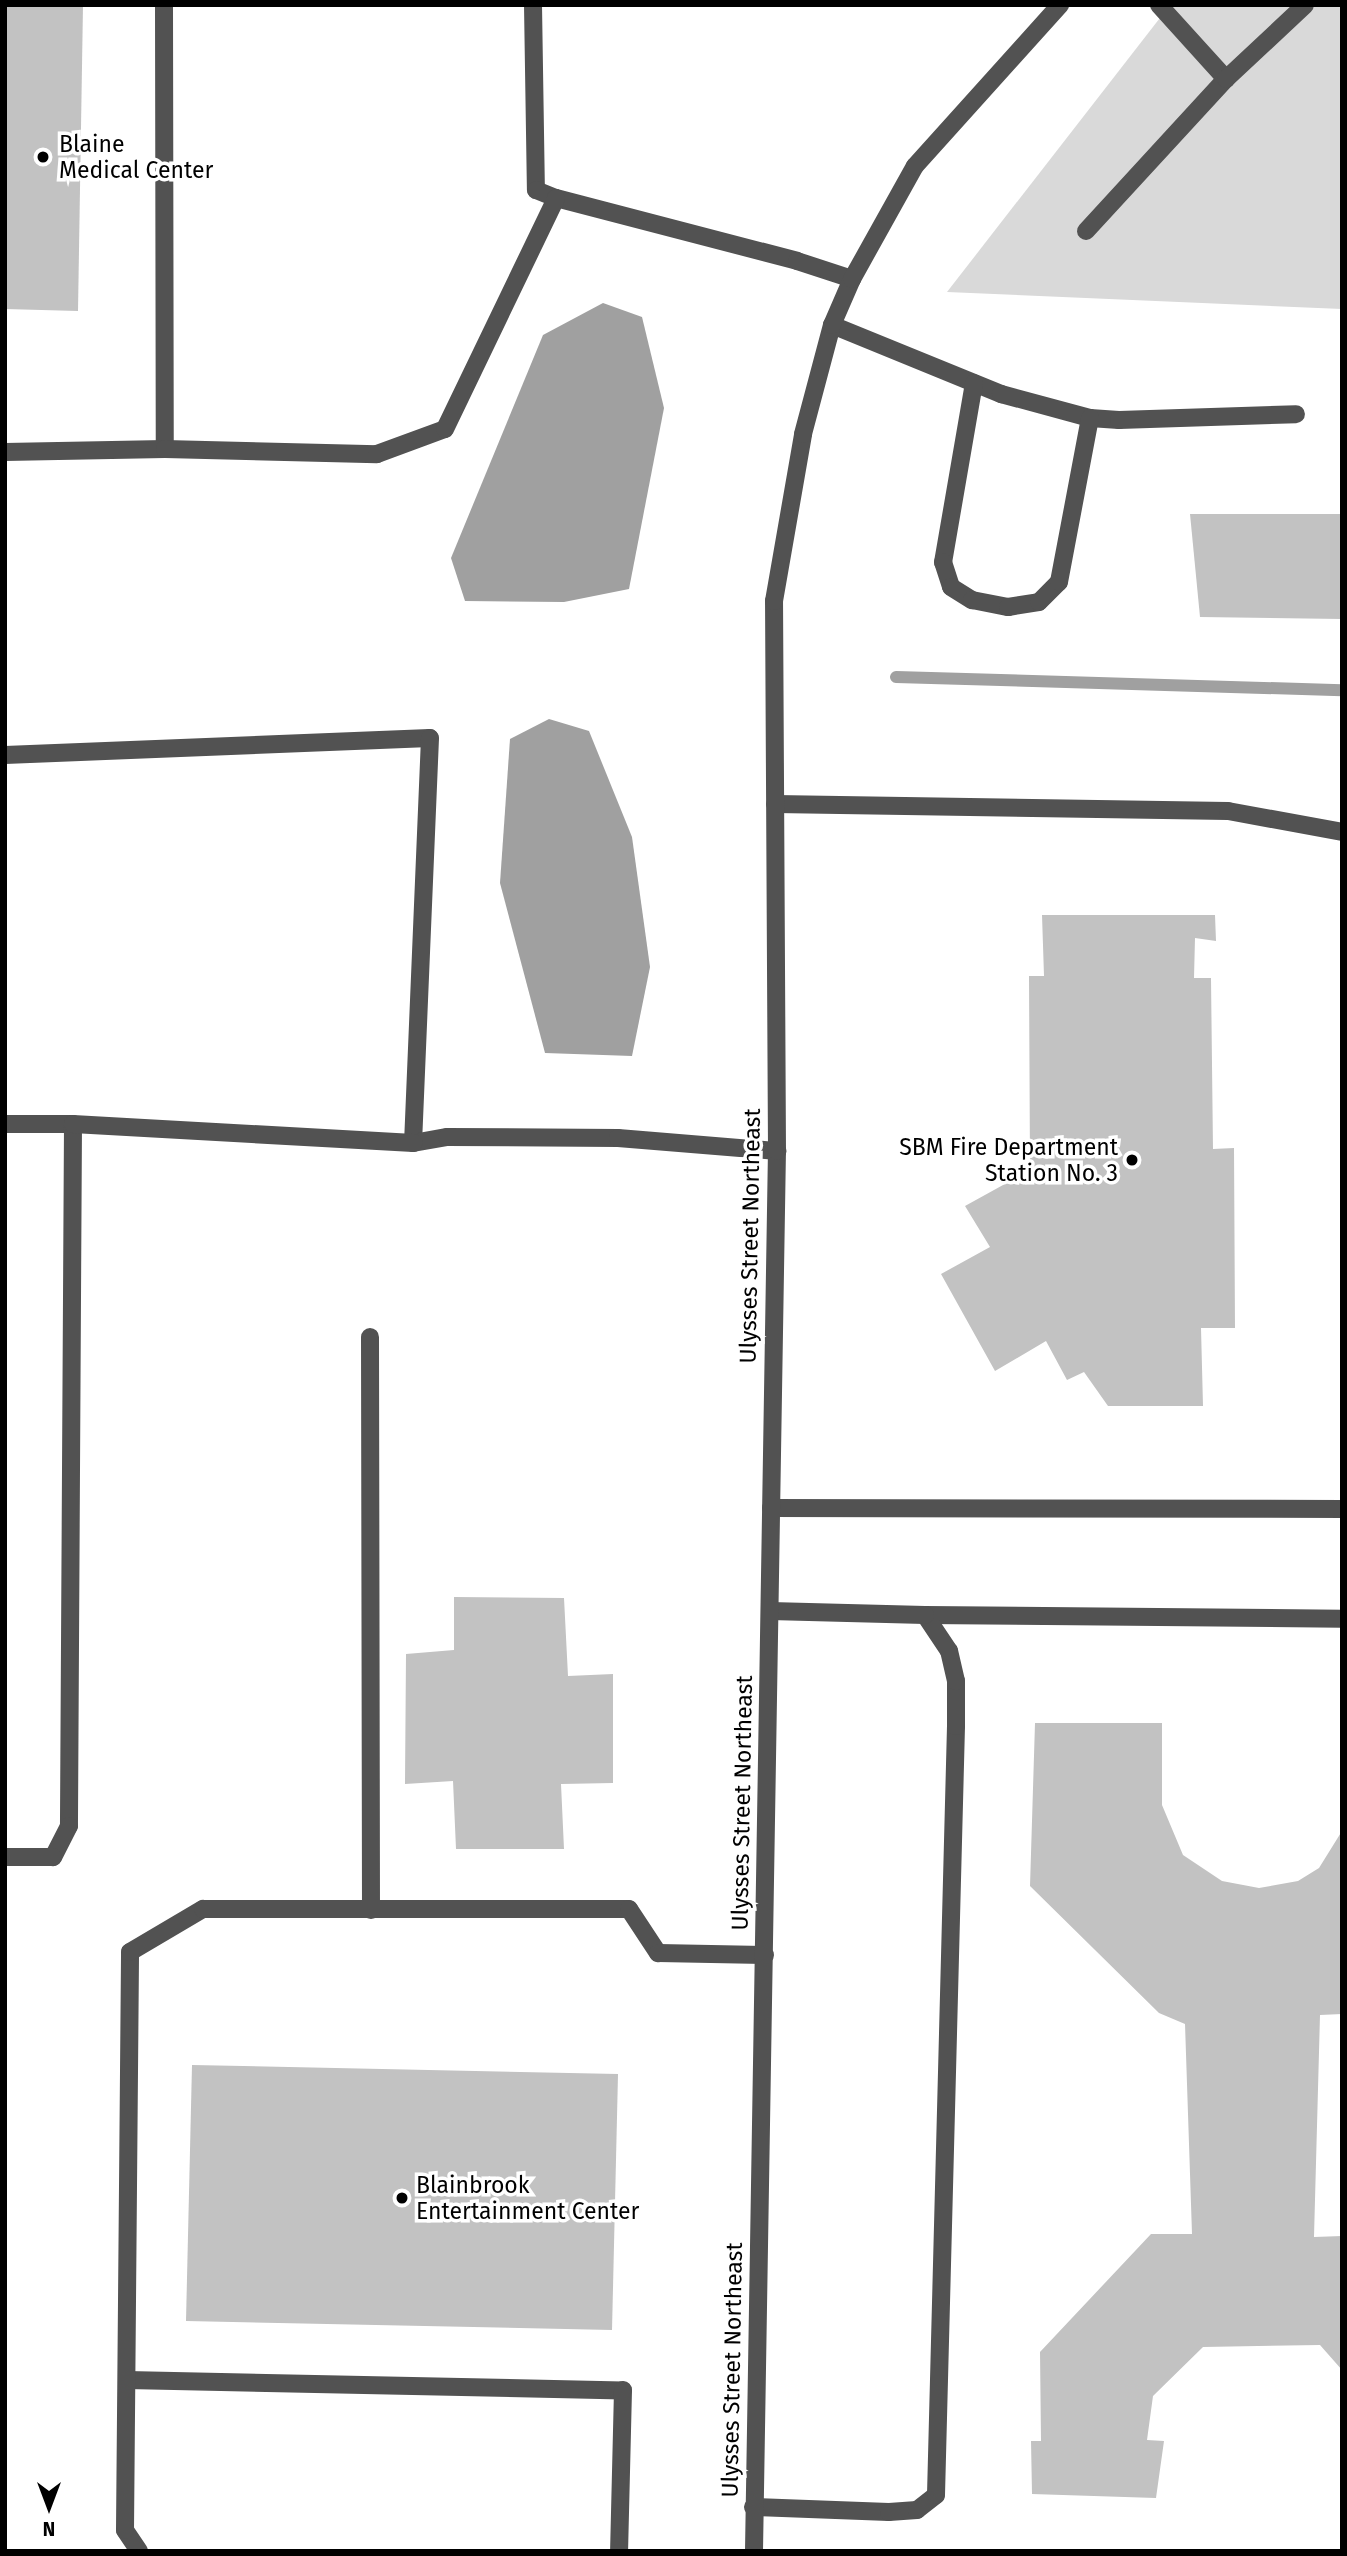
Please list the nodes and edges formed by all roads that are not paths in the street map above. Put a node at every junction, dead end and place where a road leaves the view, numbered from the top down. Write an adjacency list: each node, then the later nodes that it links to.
1 (163, 5): 14 (street)
2 (533, 5): 7 (street)
3 (1060, 5): 9 (street, Ulysses Street Northeast)
4 (1159, 5): 6 (street)
5 (1305, 5): 6 (street)
6 (1226, 79): 8 (street)
7 (556, 198): 9 (street); 14 (street)
8 (1086, 231)
9 (852, 279): 10 (street, Ulysses Street Northeast)
10 (832, 325): 11 (street); 17 (street, Ulysses Street Northeast)
11 (974, 383): 13 (street); 13 (street)
12 (1296, 414): 13 (street)
13 (1090, 418)
14 (165, 449): 15 (street)
15 (5, 452)
16 (5, 755): 21 (street)
17 (775, 804): 18 (street); 22 (street, Ulysses Street Northeast)
18 (1342, 832)
19 (5, 1124): 20 (street)
20 (73, 1124): 21 (street); 29 (street)
21 (414, 1143): 22 (street)
22 (777, 1151): 24 (street, Ulysses Street Northeast)
23 (370, 1337): 30 (street)
24 (771, 1508): 25 (street); 26 (street, Ulysses Street Northeast)
25 (1342, 1510)
26 (770, 1611): 27 (street); 31 (street, Ulysses Street Northeast)
27 (925, 1615): 28 (street); 33 (street)
28 (1342, 1619)
29 (5, 1857)
30 (371, 1910): 31 (street); 32 (street)
31 (765, 1955): 33 (street, Ulysses Street Northeast)
32 (127, 2380): 34 (street); 35 (street)
33 (753, 2507): 36 (street, Ulysses Street Northeast)
34 (139, 2551)
35 (619, 2551)
36 (754, 2551)

